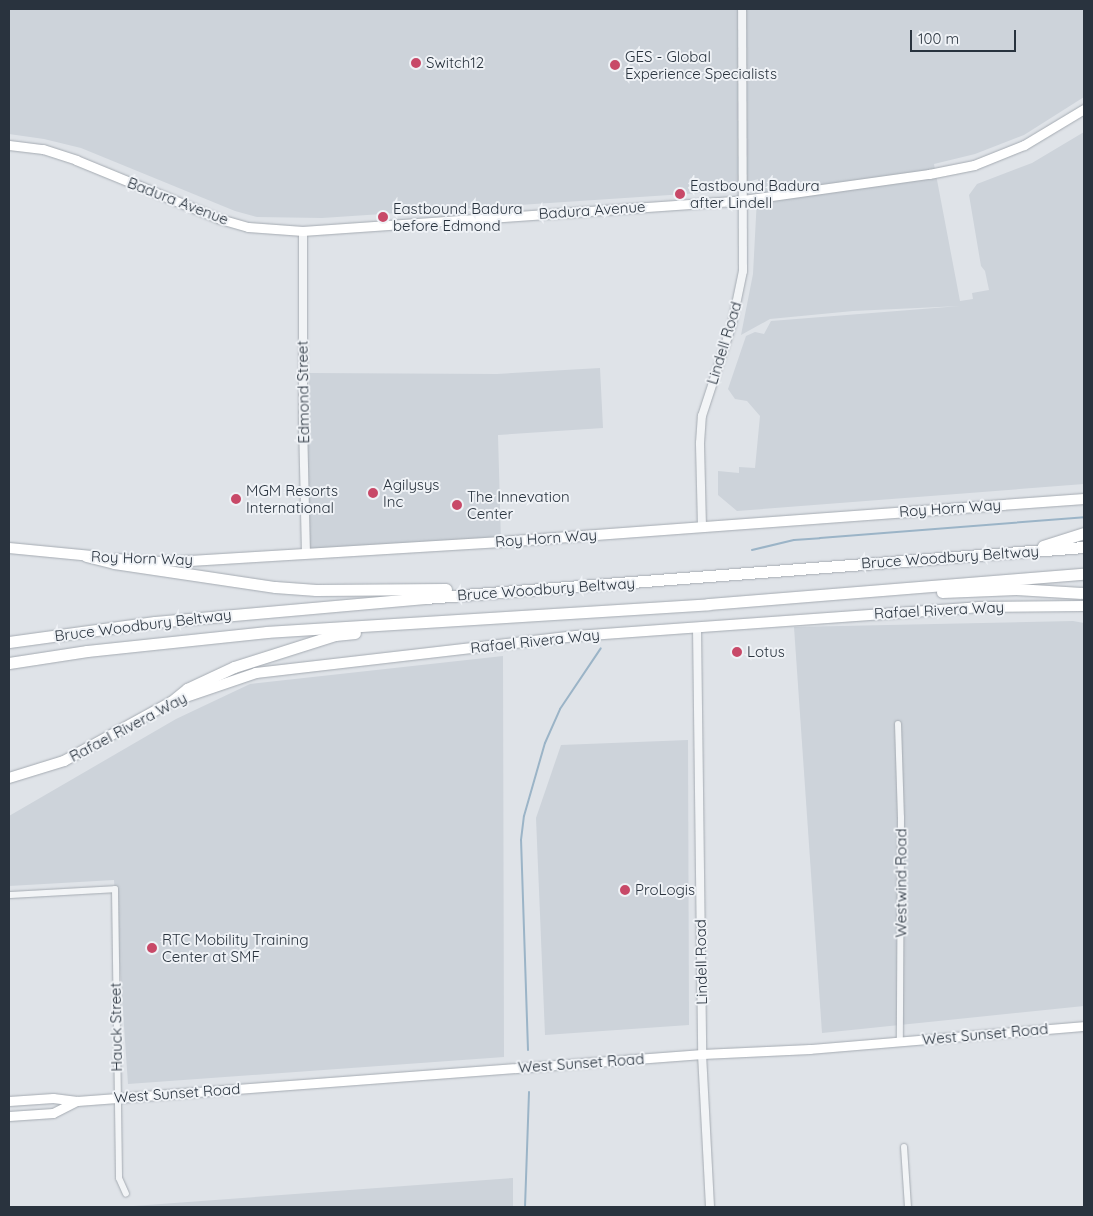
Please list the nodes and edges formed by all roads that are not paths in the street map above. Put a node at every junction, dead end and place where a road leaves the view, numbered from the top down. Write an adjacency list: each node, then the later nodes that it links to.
1 (742, 9): 4 (street, Lindell Road)
2 (1084, 109): 4 (main road, Badura Avenue)
3 (9, 145): 5 (main road, Badura Avenue)
4 (743, 200): 5 (main road, Badura Avenue); 7 (street, Lindell Road)
5 (303, 230): 12 (street, Edmond Street)
6 (1084, 499): 7 (main road, Roy Horn Way)
7 (702, 527): 12 (main road, Roy Horn Way)
8 (1084, 532): 11 (highway)
9 (1084, 547): 11 (highway, Bruce Woodbury Beltway)
10 (9, 548): 13 (main road, Roy Horn Way)
11 (1026, 552): 15 (highway, Bruce Woodbury Beltway)
12 (306, 554): 13 (main road, Roy Horn Way)
13 (86, 556): 15 (highway)
14 (1084, 574): 16 (highway, Bruce Woodbury Beltway)
15 (526, 590): 21 (highway, Bruce Woodbury Beltway)
16 (858, 590): 17 (highway); 19 (highway, Bruce Woodbury Beltway)
17 (1084, 593)
18 (1084, 606): 20 (main road, Rafael Rivera Way)
19 (408, 622): 22 (highway, Bruce Woodbury Beltway); 23 (highway)
20 (697, 627): 23 (main road, Rafael Rivera Way); 29 (street, Lindell Road)
21 (9, 642)
22 (9, 663)
23 (171, 702): 25 (main road, Rafael Rivera Way)
24 (898, 724): 28 (street, Westwind Road)
25 (9, 778)
26 (9, 895): 30 (street, Hauck Street)
27 (1084, 1026): 28 (main road, West Sunset Road)
28 (900, 1042): 29 (main road, West Sunset Road)
29 (702, 1054): 30 (main road, West Sunset Road); 36 (street, Lindell Road)
30 (117, 1098): 32 (main road, West Sunset Road); 35 (street, Hauck Street)
31 (9, 1101): 32 (main road, West Sunset Road)
32 (77, 1101): 33 (main road, West Sunset Road)
33 (9, 1116)
34 (904, 1147): 37 (street)
35 (126, 1194)
36 (710, 1207)
37 (908, 1207)

